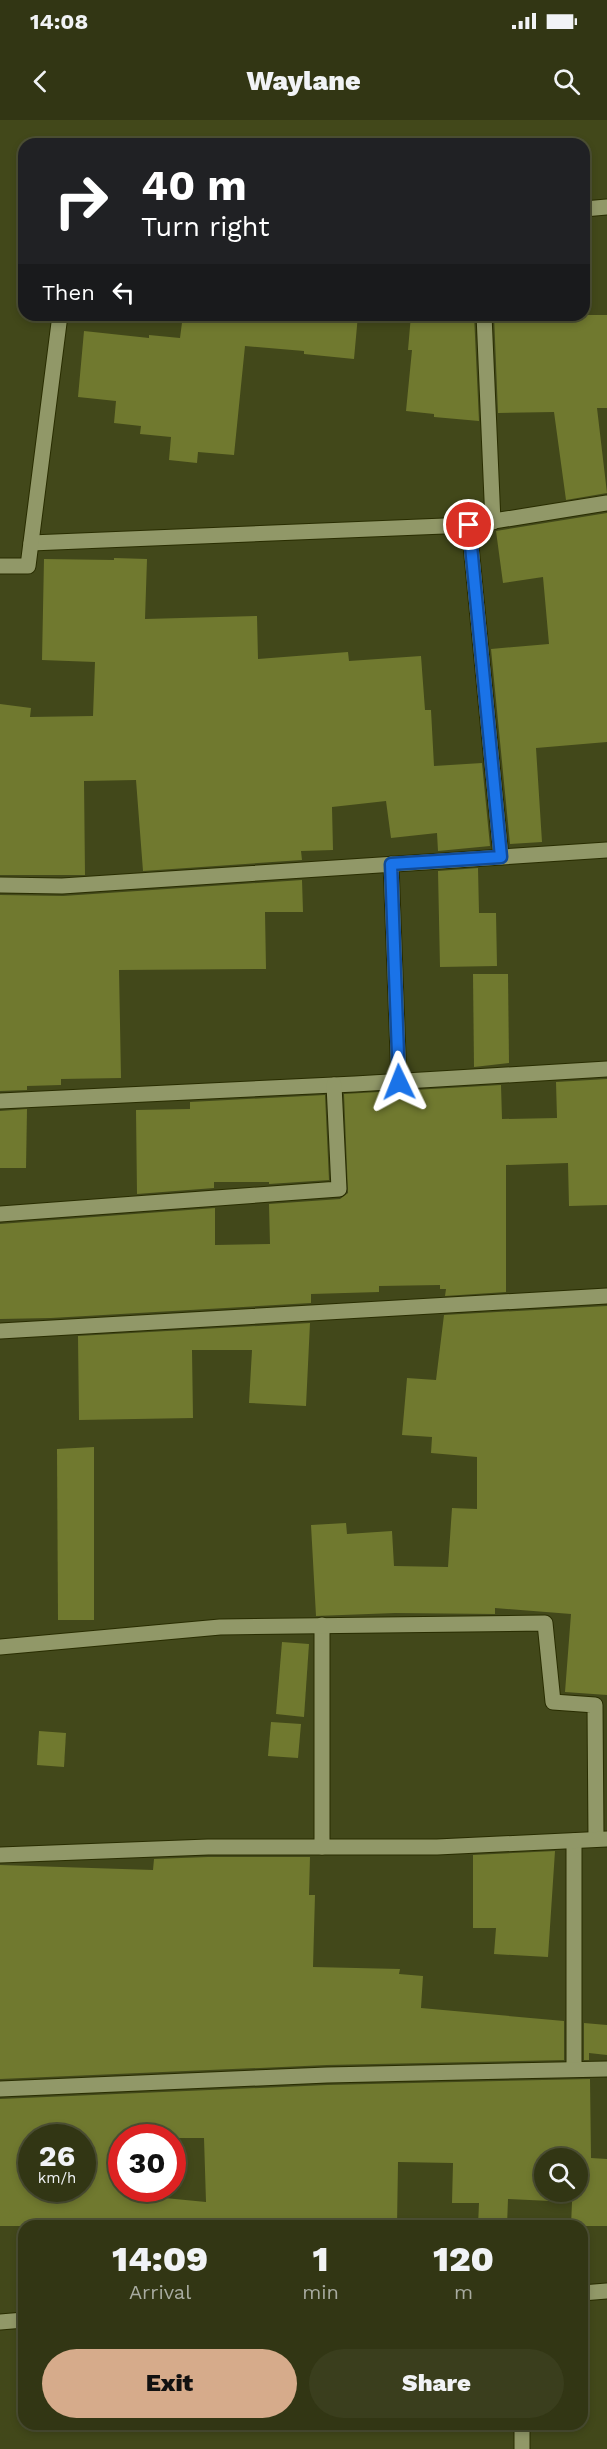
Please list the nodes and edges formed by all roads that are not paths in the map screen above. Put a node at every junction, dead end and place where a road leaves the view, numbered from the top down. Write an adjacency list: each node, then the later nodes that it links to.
1 (607, 207): 2 (street)
2 (590, 208)
3 (59, 321): 8 (street)
4 (484, 321): 6 (street)
5 (607, 503): 6 (street)
6 (493, 522): 7 (street)
7 (469, 525): 8 (street); 11 (street)
8 (31, 543): 9 (street)
9 (0, 566)
10 (607, 850): 11 (street)
11 (501, 857): 12 (street)
12 (391, 864): 13 (street); 15 (street)
13 (0, 885)
14 (607, 1069): 15 (street)
15 (399, 1082): 16 (street)
16 (334, 1085): 17 (street); 18 (street)
17 (0, 1101)
18 (0, 1214)
19 (607, 1296): 20 (street)
20 (0, 1331)
21 (322, 1625): 22 (street); 23 (street); 25 (street)
22 (0, 1647)
23 (601, 1839): 24 (street)
24 (574, 1841): 25 (street); 27 (street)
25 (322, 1847): 26 (street)
26 (0, 1855)
27 (574, 2069): 28 (street); 29 (street)
28 (607, 2069)
29 (0, 2089)
30 (607, 2291): 31 (street)
31 (588, 2293)
32 (18, 2320): 33 (street)
33 (0, 2322)
34 (522, 2430): 35 (street)
35 (522, 2449)

